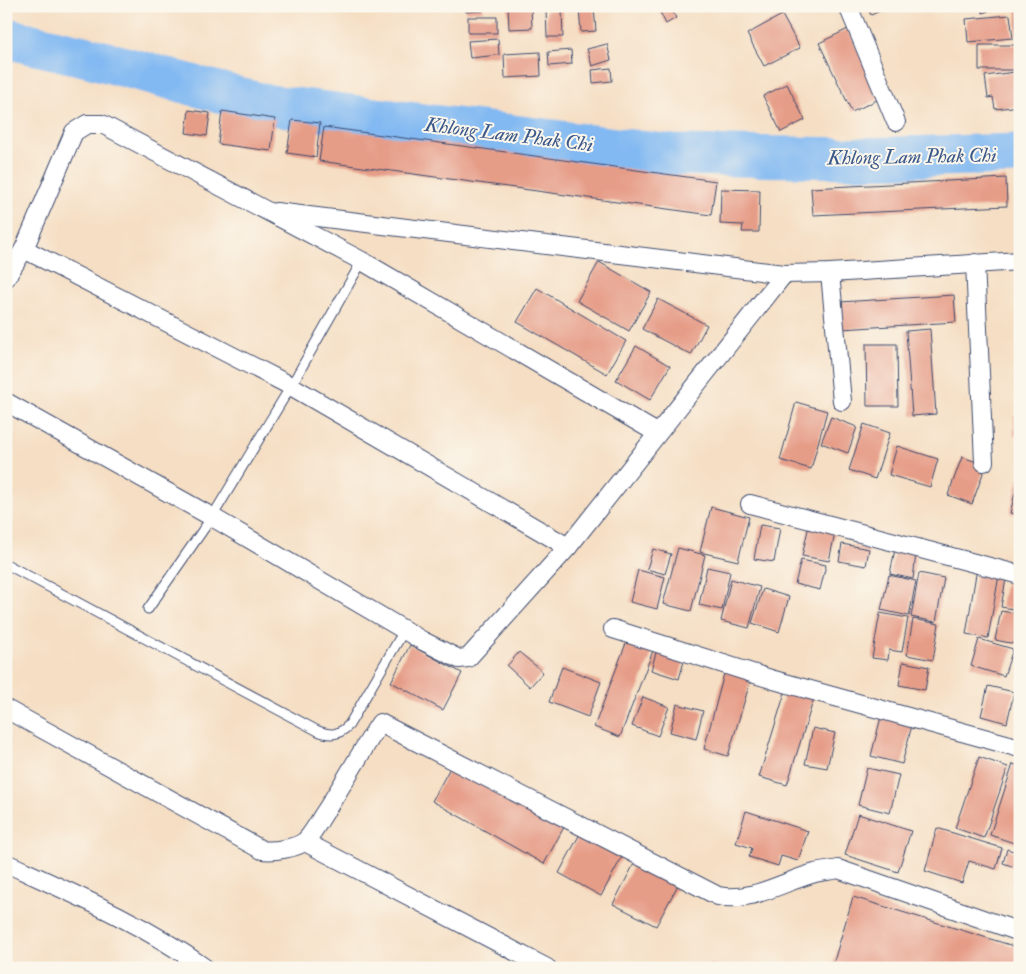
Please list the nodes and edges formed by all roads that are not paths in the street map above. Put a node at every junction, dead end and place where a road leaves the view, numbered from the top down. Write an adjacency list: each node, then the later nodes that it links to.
1 (848, 6): 2 (street)
2 (896, 122)
3 (265, 210): 4 (street); 5 (street); 9 (street)
4 (24, 249): 10 (street); 11 (street)
5 (362, 261): 11 (lane); 14 (street)
6 (1020, 261): 7 (street)
7 (975, 263): 8 (street); 15 (street)
8 (830, 273): 9 (street); 13 (street)
9 (784, 274): 14 (street)
10 (6, 278)
11 (292, 386): 17 (lane); 18 (street)
12 (6, 402): 17 (street)
13 (842, 402)
14 (657, 433): 18 (street)
15 (984, 462)
16 (750, 504): 20 (street)
17 (212, 517): 21 (lane); 22 (street)
18 (568, 547): 22 (street)
19 (6, 564): 22 (lane)
20 (1020, 575)
21 (148, 609)
22 (405, 629)
23 (613, 629): 25 (street)
24 (6, 709): 26 (street)
25 (1020, 748)
26 (305, 842): 28 (street); 30 (street)
27 (6, 863): 29 (street)
28 (1020, 932)
29 (205, 968)
30 (547, 968)

